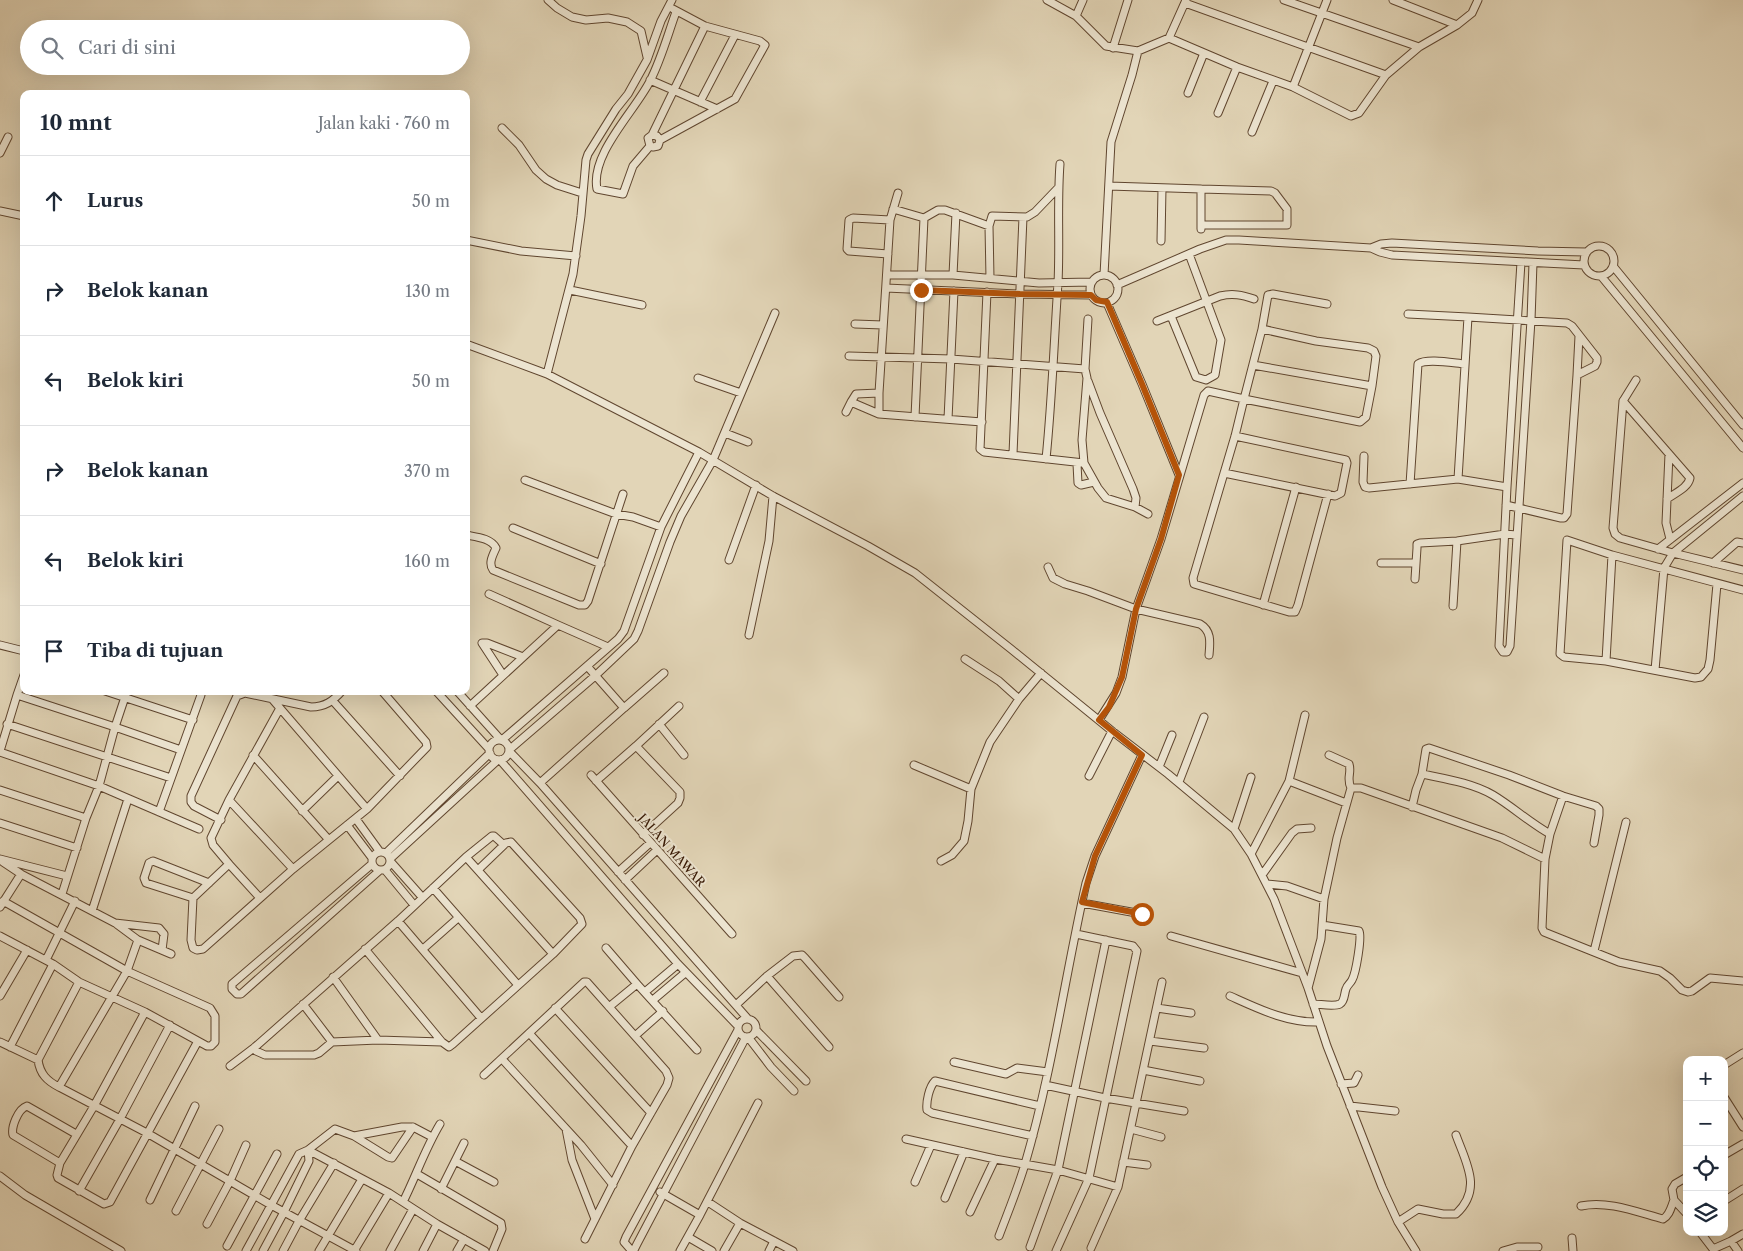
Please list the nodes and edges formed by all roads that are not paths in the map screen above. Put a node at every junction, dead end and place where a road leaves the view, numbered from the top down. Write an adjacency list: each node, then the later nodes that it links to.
1 (548, 0): 23 (street)
2 (1047, 0): 13 (street)
3 (1083, 0): 13 (street)
4 (1128, 0): 18 (street)
5 (1284, 0): 12 (street)
6 (1327, 0): 12 (street)
7 (1393, 0): 14 (street)
8 (1478, 0): 14 (street)
9 (1186, 1): 17 (street); 19 (street)
10 (670, 3): 11 (street); 23 (street)
11 (676, 12): 15 (street); 26 (street)
12 (1322, 14): 19 (street); 20 (street)
13 (1076, 16): 18 (street)
14 (1457, 25): 20 (street)
15 (705, 26): 16 (street); 29 (street)
16 (735, 35): 31 (street); 32 (street)
17 (1169, 38): 21 (street); 22 (street)
18 (1113, 48): 22 (street)
19 (1308, 48): 25 (street); 28 (street)
20 (1419, 48): 25 (street)
21 (1204, 53): 24 (street); 30 (street)
22 (1137, 54): 42 (street)
23 (648, 60): 47 (street)
24 (1237, 67): 27 (street); 33 (street)
25 (1386, 75): 28 (street)
26 (650, 80): 29 (street); 39 (street)
27 (1273, 81): 28 (street); 35 (street)
28 (1293, 87)
29 (673, 90): 31 (street); 36 (street)
30 (1188, 93)
31 (700, 102): 32 (street)
32 (717, 109): 38 (street)
33 (1218, 113)
34 (502, 128): 47 (street)
35 (1252, 132)
36 (652, 135): 38 (street); 39 (street)
37 (8, 137): 40 (street)
38 (660, 140): 39 (street)
39 (650, 146)
40 (0, 153)
41 (1060, 164): 43 (street)
42 (1109, 186): 44 (street); 70 (street)
43 (1058, 188): 52 (street); 74 (street)
44 (1162, 188): 45 (street); 57 (street)
45 (1201, 189): 45 (street)
46 (898, 193): 48 (street)
47 (582, 194): 62 (street)
48 (893, 209): 53 (street); 54 (street)
49 (0, 211): 51 (street)
50 (956, 213): 53 (street); 55 (street); 69 (street)
51 (20, 215)
52 (1023, 217): 55 (street); 73 (street)
53 (924, 218): 68 (street)
54 (890, 220): 60 (street); 60 (street)
55 (989, 226): 72 (street)
56 (470, 241): 62 (street)
57 (1161, 241)
58 (1370, 248): 59 (street); 61 (street); 63 (street)
59 (1586, 252): 65 (street); 66 (street)
60 (888, 254): 67 (street)
61 (1189, 254): 76 (street); 87 (street)
62 (576, 256): 78 (street)
63 (1521, 262): 64 (street); 95 (street)
64 (1533, 263): 65 (street); 96 (street)
65 (1584, 265): 71 (street)
66 (1614, 266): 71 (street); 129 (street)
67 (887, 275): 68 (street); 77 (street)
68 (921, 275): 69 (street); 79 (street)
69 (953, 275): 72 (street)
70 (1104, 276): 75 (street); 76 (street)
71 (1601, 276): 133 (street)
72 (990, 278): 73 (street)
73 (1021, 281): 74 (street); 82 (street)
74 (1058, 282): 75 (street); 83 (street)
75 (1092, 282): 84 (street)
76 (1117, 285): 86 (street)
77 (886, 288): 79 (street); 99 (street)
78 (570, 290): 89 (street); 113 (street)
79 (921, 290): 80 (street); 105 (street)
80 (954, 291): 81 (street); 106 (street)
81 (987, 292): 82 (street); 107 (street)
82 (1020, 294): 83 (street); 108 (street)
83 (1057, 294): 84 (street); 111 (street)
84 (1091, 295): 86 (street)
85 (1254, 299): 87 (street)
86 (1107, 302): 142 (street)
87 (1206, 302): 92 (street); 92 (street)
88 (1327, 304): 100 (street)
89 (642, 305)
90 (775, 313): 119 (street)
91 (1408, 314): 93 (street)
92 (1171, 316): 97 (street)
93 (1468, 317): 95 (street); 109 (street)
94 (1088, 319): 112 (street)
95 (1518, 319): 96 (street); 151 (street)
96 (1530, 320): 101 (street); 160 (street)
97 (1158, 321)
98 (855, 324): 99 (street)
99 (883, 325): 104 (street)
100 (1262, 329): 110 (street); 118 (street)
101 (1579, 336): 114 (street); 114 (street)
102 (470, 345): 113 (street)
103 (849, 356): 104 (street)
104 (882, 357): 105 (street); 120 (street)
105 (917, 358): 106 (street); 126 (street)
106 (951, 359): 107 (street); 127 (street)
107 (985, 362): 108 (street); 128 (street)
108 (1018, 364): 111 (street); 135 (street)
109 (1465, 364): 143 (street); 147 (street)
110 (1253, 365): 118 (street); 121 (street)
111 (1054, 366): 112 (street); 138 (street)
112 (1085, 369): 116 (street)
113 (548, 374): 134 (street)
114 (1577, 375): 160 (street)
115 (698, 378): 119 (street)
116 (1087, 378): 140 (street); 161 (street)
117 (1636, 380): 122 (street)
118 (1372, 386): 121 (street)
119 (741, 393): 130 (street)
120 (879, 393): 123 (street); 125 (street)
121 (1244, 399): 131 (street); 142 (street)
122 (1623, 401): 136 (street); 176 (street)
123 (851, 402): 124 (street); 125 (street)
124 (846, 412)
125 (879, 414): 126 (street)
126 (915, 416): 127 (street)
127 (948, 419): 128 (street)
128 (982, 422): 135 (street)
129 (1743, 426)
130 (725, 433): 132 (street); 139 (street)
131 (1235, 436): 141 (street); 155 (street)
132 (748, 442)
133 (1743, 448)
134 (699, 452): 139 (street); 149 (street)
135 (1013, 454): 138 (street)
136 (1669, 454): 158 (street); 158 (street)
137 (1364, 456): 147 (street)
138 (1046, 459): 140 (street)
139 (713, 460): 148 (street); 153 (street)
140 (1081, 464): 145 (street); 145 (street)
141 (1224, 473): 150 (street); 193 (street)
142 (1179, 475): 195 (street)
143 (1458, 479): 147 (street); 151 (street)
144 (525, 480): 163 (street)
145 (1094, 482): 161 (street)
146 (1743, 482): 152 (street)
147 (1410, 484)
148 (756, 485): 156 (street); 179 (street)
149 (682, 486): 153 (street); 162 (street)
150 (1296, 487): 155 (street); 193 (street)
151 (1507, 487): 159 (street)
152 (1736, 488): 157 (street); 168 (street)
153 (694, 493): 165 (street)
154 (623, 494): 163 (street)
155 (1328, 494): 193 (street)
156 (774, 496): 197 (street); 208 (street)
157 (1743, 496): 172 (street)
158 (1667, 499): 173 (street)
159 (1506, 505): 160 (street); 169 (street)
160 (1518, 506): 171 (street)
161 (1136, 507): 164 (street)
162 (669, 510): 165 (street); 166 (street)
163 (616, 514): 166 (street); 183 (street)
164 (1148, 514)
165 (681, 516): 192 (street)
166 (662, 526): 191 (street)
167 (513, 528): 183 (street)
168 (1685, 528): 172 (street); 173 (street)
169 (1505, 534): 171 (street); 171 (street); 174 (street)
170 (470, 535): 183 (street)
171 (1516, 535)
172 (1692, 538): 177 (street)
173 (1670, 539): 176 (street)
174 (1457, 540): 182 (street); 194 (street)
175 (1743, 543): 180 (street)
176 (1658, 549): 177 (street)
177 (1673, 552): 180 (street); 185 (street)
178 (1612, 554): 185 (street); 204 (street); 204 (street)
179 (729, 560)
180 (1713, 562): 186 (street)
181 (1381, 563): 182 (street)
182 (1415, 563): 187 (street)
183 (601, 564)
184 (1048, 567): 195 (street)
185 (1664, 568): 188 (street); 206 (street)
186 (1743, 570)
187 (1415, 579)
188 (1717, 584): 189 (street); 206 (street)
189 (1743, 590)
190 (489, 594): 196 (street)
191 (635, 600): 192 (street); 198 (street)
192 (647, 604): 210 (street)
193 (1264, 605)
194 (1453, 606)
195 (1136, 609): 201 (street); 232 (street)
196 (558, 625): 198 (street); 202 (street)
197 (749, 635)
198 (608, 647): 205 (street)
199 (1, 648): 200 (street)
200 (20, 650)
201 (1209, 655)
202 (523, 657): 209 (street); 209 (street)
203 (965, 659): 222 (street)
204 (1606, 661): 206 (street)
205 (587, 666): 210 (street); 239 (street)
206 (1655, 670)
207 (664, 673): 228 (street)
208 (1041, 674): 222 (street); 232 (street)
209 (503, 675): 225 (street)
210 (595, 676): 228 (street); 242 (street)
211 (20, 686): 212 (street)
212 (17, 695): 233 (street); 235 (street)
213 (126, 695): 235 (street)
214 (129, 695): 231 (street)
215 (200, 695): 231 (street)
216 (240, 695): 276 (street)
217 (253, 695): 223 (street)
218 (338, 695): 224 (street)
219 (385, 695): 255 (street)
220 (440, 695): 243 (street)
221 (460, 695): 225 (street)
222 (1018, 699): 264 (street)
223 (274, 700): 224 (street); 227 (street)
224 (333, 701): 255 (street)
225 (470, 706): 239 (street)
226 (679, 706): 234 (street)
227 (280, 708): 245 (street); 254 (street)
228 (624, 708): 261 (street)
229 (1305, 715): 259 (street)
230 (1204, 717): 260 (street)
231 (192, 720): 241 (street)
232 (1099, 720): 236 (street)
233 (7, 724): 238 (street); 249 (street)
234 (659, 724): 240 (street); 246 (street)
235 (115, 727): 241 (street); 249 (street)
236 (1112, 731): 247 (street); 256 (street)
237 (1172, 735): 252 (street)
238 (1, 740): 244 (street)
239 (502, 740): 242 (street); 243 (street)
240 (636, 746): 284 (street); 284 (street, JALAN MAWAR)
241 (181, 750): 258 (street)
242 (509, 750): 250 (street); 261 (street)
243 (490, 751): 250 (street); 292 (street)
244 (0, 752): 262 (street)
245 (253, 755): 268 (street); 272 (street)
246 (684, 755)
247 (1142, 755): 252 (street); 316 (street)
248 (1329, 755): 263 (street)
249 (106, 756): 258 (street); 262 (street)
250 (499, 760): 292 (street); 342 (street)
251 (914, 765): 264 (street)
252 (1159, 767): 260 (street)
253 (1422, 774): 266 (street); 270 (street); 283 (street)
254 (338, 776): 271 (street); 272 (street)
255 (400, 776): 271 (street)
256 (1089, 776)
257 (1251, 777): 282 (street)
258 (171, 778): 273 (street)
259 (1289, 781): 269 (street); 291 (street)
260 (1179, 782): 282 (street)
261 (540, 783): 302 (street)
262 (99, 786): 267 (street); 274 (street)
263 (1351, 788): 269 (street); 270 (street)
264 (971, 789): 297 (street)
265 (0, 790): 274 (street)
266 (1562, 796): 283 (street); 287 (street)
267 (128, 799): 273 (street); 319 (street)
268 (229, 800): 276 (street); 299 (street)
269 (1346, 803): 314 (street)
270 (1412, 807): 294 (street)
271 (368, 809): 275 (street)
272 (302, 811): 285 (street)
273 (159, 812): 281 (street)
274 (86, 818): 289 (street)
275 (356, 819): 279 (street); 292 (street)
276 (221, 820): 298 (street)
277 (1626, 822): 337 (street)
278 (0, 824): 289 (street)
279 (347, 826): 285 (street); 296 (street)
280 (1311, 828): 305 (street)
281 (199, 829)
282 (1234, 829): 291 (street)
283 (1550, 834): 294 (street)
284 (643, 836): 286 (street, JALAN MAWAR)
285 (329, 840): 299 (street)
286 (650, 843): 290 (street, JALAN MAWAR); 302 (street)
287 (1594, 843)
288 (504, 845): 293 (street); 301 (street); 339 (street)
289 (76, 848): 304 (street)
290 (657, 850): 306 (street); 326 (street, JALAN MAWAR)
291 (1251, 854): 305 (street)
292 (387, 856): 296 (street); 300 (street); 311 (street)
293 (466, 857): 301 (street); 309 (street)
294 (1545, 859): 337 (street)
295 (0, 860): 303 (street); 304 (street)
296 (372, 861): 300 (street); 300 (street)
297 (941, 861)
298 (229, 864): 307 (street); 313 (street)
299 (293, 869): 313 (street)
300 (382, 870): 318 (street)
301 (479, 870): 339 (street)
302 (618, 872): 306 (street)
303 (21, 874): 310 (street); 317 (street)
304 (68, 876): 310 (street)
305 (1262, 876): 308 (street)
306 (625, 880): 362 (street)
307 (209, 883): 312 (street); 312 (street)
308 (1267, 884): 314 (street); 345 (street)
309 (433, 888): 311 (street); 321 (street)
310 (62, 894): 315 (street)
311 (422, 897): 318 (street)
312 (193, 898): 313 (street)
313 (260, 898)
314 (1324, 899): 324 (street)
315 (75, 901): 319 (street); 325 (street)
316 (1082, 902): 320 (street); 327 (street)
317 (2, 904): 325 (street)
318 (414, 905): 322 (street)
319 (92, 911): 323 (street)
320 (1142, 914)
321 (458, 918): 334 (street); 352 (street)
322 (398, 921): 333 (street); 334 (street)
323 (115, 923): 330 (street); 336 (street)
324 (1322, 925): 353 (street); 361 (street)
325 (59, 933): 340 (street); 343 (street)
326 (732, 934)
327 (1076, 934): 331 (street); 396 (street)
328 (0, 936): 335 (street)
329 (1171, 936): 345 (street)
330 (138, 940): 336 (street); 343 (street)
331 (1106, 940): 405 (street); 406 (street)
332 (606, 948): 351 (street)
333 (365, 949): 347 (street); 383 (street)
334 (423, 949): 369 (street)
335 (27, 950): 340 (street); 355 (street)
336 (162, 950): 338 (street)
337 (1594, 951): 348 (street)
338 (171, 954)
339 (553, 954): 352 (street)
340 (46, 960): 341 (street)
341 (53, 964): 349 (street); 384 (street)
342 (678, 964): 344 (street); 354 (street)
343 (127, 971): 356 (street); 379 (street)
344 (685, 972): 359 (street); 373 (street)
345 (1302, 972): 353 (street)
346 (767, 976): 358 (street); 362 (street); 386 (street)
347 (333, 978): 360 (street); 378 (street)
348 (1743, 981)
349 (80, 982): 356 (street); 391 (street)
350 (1162, 982): 365 (street)
351 (637, 984): 354 (street); 363 (street)
352 (518, 985): 369 (street)
353 (1308, 988): 361 (street)
354 (645, 992): 359 (street)
355 (0, 996)
356 (112, 996): 367 (street); 403 (street)
357 (1230, 996): 371 (street)
358 (839, 997)
359 (653, 1000): 366 (street)
360 (303, 1004): 382 (street); 385 (street)
361 (1313, 1004): 371 (street)
362 (736, 1005): 370 (street)
363 (610, 1007): 364 (street); 376 (street)
364 (555, 1008): 375 (street); 416 (street)
365 (1157, 1008): 368 (street); 380 (street)
366 (663, 1011): 376 (street); 388 (street)
367 (145, 1012): 372 (street); 410 (street)
368 (1191, 1013)
369 (481, 1018): 383 (street)
370 (748, 1019): 373 (street); 374 (street)
371 (1319, 1022): 401 (street)
372 (170, 1025): 379 (street); 417 (street)
373 (738, 1028): 377 (street); 461 (street)
374 (756, 1030): 377 (street); 399 (street)
375 (529, 1033): 390 (street); 436 (street)
376 (635, 1036): 416 (street)
377 (747, 1037): 404 (street); 466 (street)
378 (378, 1040): 382 (street); 383 (street)
379 (198, 1041): 424 (street)
380 (1150, 1041): 387 (street); 395 (street)
381 (0, 1042): 384 (street)
382 (332, 1042): 385 (street)
383 (442, 1042)
384 (10, 1047): 391 (street)
385 (255, 1047): 394 (street)
386 (829, 1047)
387 (1204, 1048)
388 (697, 1050)
389 (1743, 1053): 393 (street)
390 (502, 1059): 398 (street); 422 (street)
391 (38, 1060): 403 (street)
392 (954, 1062): 396 (street)
393 (1728, 1062)
394 (230, 1066)
395 (1143, 1070): 400 (street); 409 (street)
396 (1048, 1072): 402 (street)
397 (1358, 1075): 401 (street)
398 (484, 1076)
399 (806, 1081)
400 (1200, 1081)
401 (1342, 1084): 413 (street)
402 (1045, 1085): 405 (street); 412 (street)
403 (59, 1087): 410 (street)
404 (794, 1091)
405 (1074, 1091): 406 (street); 450 (street)
406 (1105, 1098): 409 (street); 453 (street)
407 (1727, 1101): 420 (street)
408 (758, 1103): 473 (street)
409 (1136, 1103): 414 (street); 423 (street)
410 (94, 1106): 417 (street); 425 (street)
411 (195, 1106): 437 (street)
412 (1040, 1106): 428 (street); 428 (street)
413 (1350, 1106): 415 (street); 484 (street)
414 (1184, 1111)
415 (1395, 1111)
416 (651, 1113): 436 (street)
417 (120, 1119): 424 (street); 464 (street)
418 (440, 1124): 429 (street)
419 (412, 1127): 427 (street); 427 (street); 429 (street)
420 (1743, 1127)
421 (220, 1129): 447 (street)
422 (566, 1129): 459 (street); 482 (street)
423 (1131, 1129): 430 (street); 444 (street)
424 (147, 1133): 437 (street); 464 (street)
425 (76, 1134): 445 (street); 445 (street)
426 (1456, 1135): 484 (street)
427 (354, 1136): 438 (street)
428 (1033, 1136): 448 (street)
429 (432, 1137): 451 (street)
430 (1161, 1137)
431 (906, 1138): 435 (street)
432 (464, 1143): 443 (street)
433 (1743, 1144): 440 (street)
434 (246, 1145): 456 (street)
435 (931, 1145): 439 (street); 458 (street)
436 (632, 1146): 459 (street)
437 (175, 1149): 447 (street); 470 (street)
438 (308, 1150): 446 (street); 474 (street); 479 (street)
439 (964, 1152): 442 (street); 468 (street)
440 (1728, 1153)
441 (277, 1154): 467 (street)
442 (995, 1159): 448 (street); 480 (street)
443 (455, 1161): 457 (street); 462 (street)
444 (1123, 1162): 449 (street); 460 (street)
445 (60, 1163): 464 (street)
446 (334, 1163): 454 (street); 483 (street)
447 (202, 1164): 456 (street); 478 (street)
448 (1025, 1165): 450 (street); 490 (street)
449 (1147, 1165)
450 (1058, 1170): 453 (street); 499 (street)
451 (417, 1174): 462 (street); 472 (street)
452 (0, 1176): 502 (street)
453 (1089, 1178): 460 (street); 518 (street)
454 (362, 1179): 465 (street); 489 (street)
455 (1683, 1180): 471 (street)
456 (230, 1181): 467 (street); 486 (street)
457 (494, 1182)
458 (914, 1182)
459 (613, 1185): 482 (street)
460 (1118, 1187): 501 (street)
461 (654, 1188): 466 (street); 466 (street)
462 (441, 1190): 512 (street)
463 (1743, 1190): 469 (street)
464 (79, 1191)
465 (389, 1193): 472 (street); 507 (street)
466 (664, 1194): 481 (street)
467 (255, 1196): 474 (street); 498 (street)
468 (945, 1198)
469 (1728, 1199)
470 (150, 1200)
471 (1674, 1200): 475 (street); 477 (street)
472 (403, 1202): 476 (street)
473 (708, 1202): 481 (street); 485 (street)
474 (271, 1205): 479 (street); 503 (street)
475 (1581, 1206)
476 (413, 1209): 487 (street); 508 (street)
477 (1683, 1210)
478 (176, 1211)
479 (284, 1212): 483 (street); 504 (street)
480 (970, 1212)
481 (700, 1215): 492 (street)
482 (596, 1219): 495 (street)
483 (299, 1221): 489 (street); 505 (street)
484 (1398, 1222): 519 (street)
485 (740, 1223): 496 (street); 515 (street)
486 (207, 1224)
487 (438, 1224): 494 (street); 509 (street)
488 (1743, 1234): 497 (street)
489 (328, 1235): 506 (street); 507 (street)
490 (999, 1236)
491 (1703, 1236): 497 (street)
492 (688, 1237): 513 (street); 514 (street)
493 (1572, 1238): 521 (street)
494 (464, 1239): 510 (street); 511 (street)
495 (586, 1239)
496 (774, 1241): 516 (street); 517 (street)
497 (1731, 1241): 522 (street)
498 (228, 1246)
499 (1030, 1247)
500 (1538, 1247): 520 (street)
501 (1091, 1248)
502 (121, 1251)
503 (246, 1251)
504 (263, 1251)
505 (283, 1251)
506 (318, 1251)
507 (355, 1251)
508 (390, 1251)
509 (423, 1251)
510 (457, 1251)
511 (485, 1251)
512 (492, 1251)
513 (680, 1251)
514 (712, 1251)
515 (724, 1251)
516 (769, 1251)
517 (793, 1251)
518 (1056, 1251)
519 (1416, 1251)
520 (1503, 1251)
521 (1572, 1251)
522 (1738, 1251)

